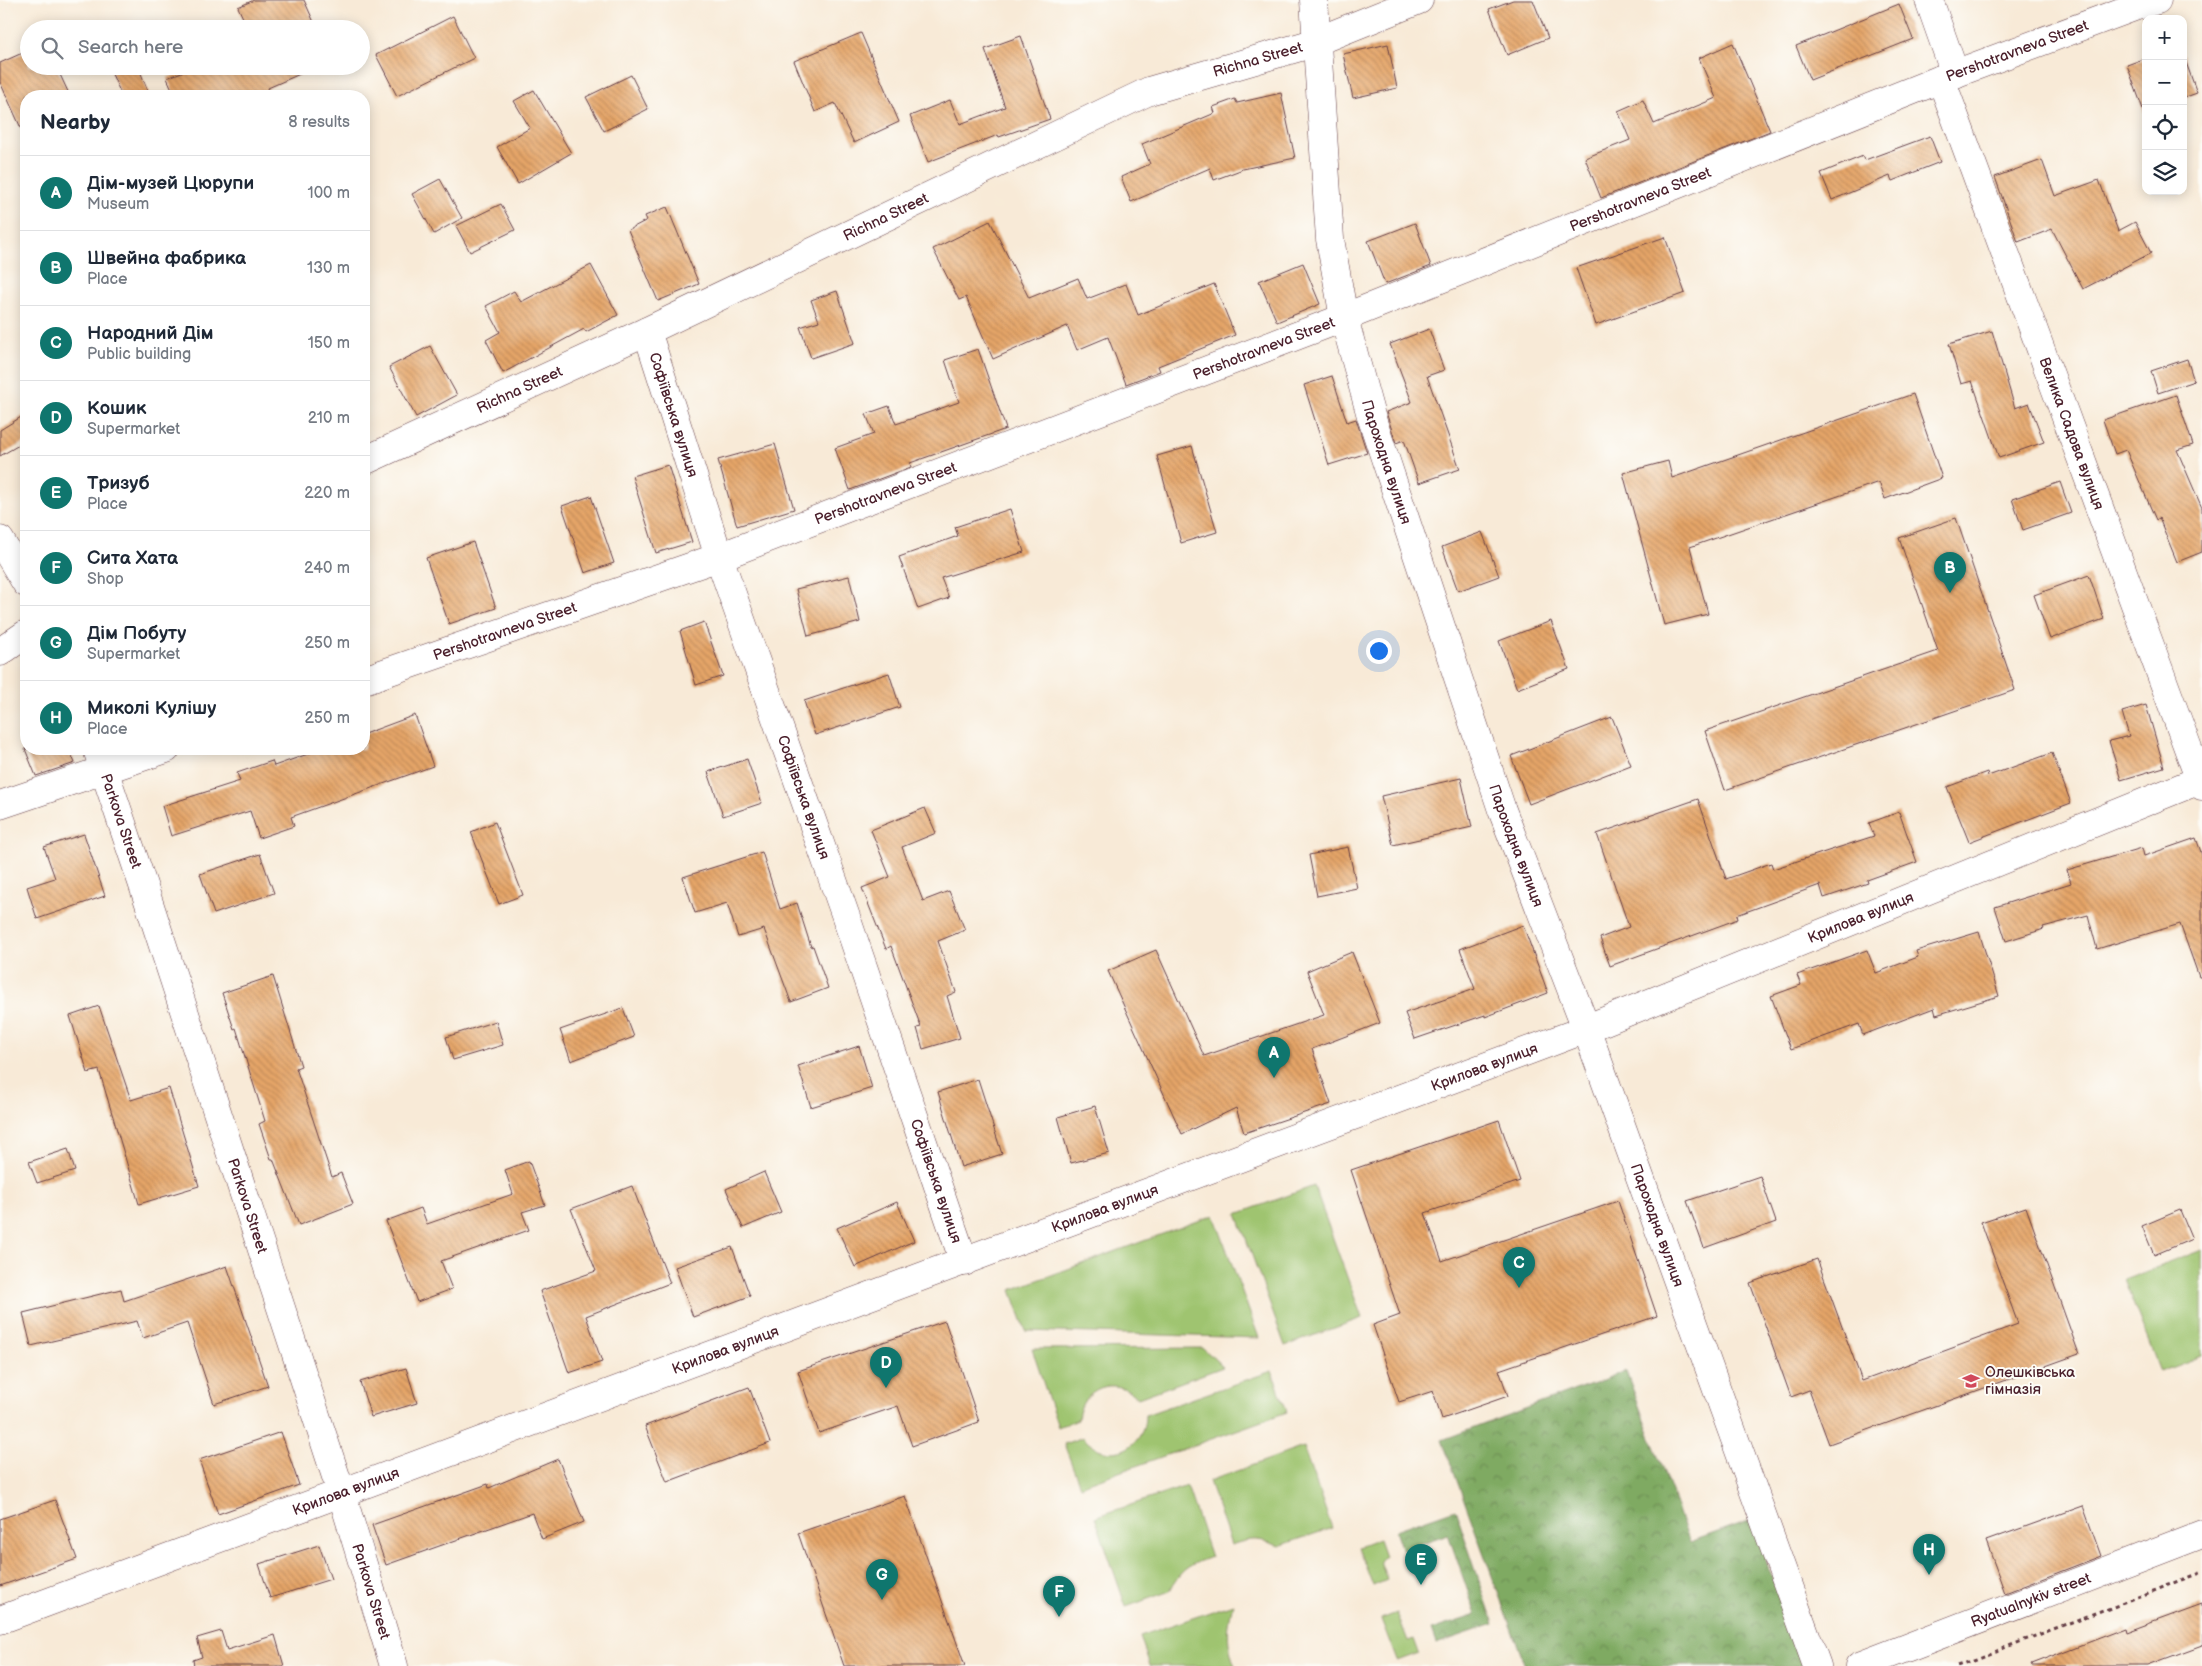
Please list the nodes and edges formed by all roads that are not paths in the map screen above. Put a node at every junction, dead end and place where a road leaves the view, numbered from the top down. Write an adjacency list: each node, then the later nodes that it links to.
1 (1314, 0): 5 (street, Пароходна вулиця)
2 (1419, 0): 5 (street, Richna Street)
3 (1929, 0): 6 (street, Велика Садова вулиця)
4 (2157, 0): 6 (street, Pershotravneva Street)
5 (1316, 41): 7 (street, Пароходна вулиця); 8 (street, Richna Street)
6 (1948, 76): 7 (street, Pershotravneva Street); 18 (street, Велика Садова вулиця)
7 (1344, 318): 11 (street, Pershotravneva Street); 20 (street, Пароходна вулиця)
8 (647, 332): 9 (street, Richna Street); 11 (street, Софіївська вулиця)
9 (370, 457)
10 (0, 540): 12 (street)
11 (719, 557): 15 (street, Pershotravneva Street); 21 (street, Софіївська вулиця)
12 (20, 573)
13 (20, 638): 14 (street)
14 (0, 652)
15 (370, 678)
16 (127, 755): 17 (street)
17 (101, 759): 19 (street); 22 (street, Parkova Street)
18 (2201, 782): 20 (street, Крилова вулиця)
19 (0, 805)
20 (1586, 1028): 21 (street, Крилова вулиця); 26 (street, Пароходна вулиця)
21 (964, 1262): 22 (street, Крилова вулиця)
22 (341, 1492): 24 (street, Крилова вулиця); 25 (street, Parkova Street)
23 (2202, 1534): 27 (street, Ryatualnykiv street)
24 (0, 1620)
25 (394, 1666)
26 (1817, 1666)
27 (1859, 1666)

